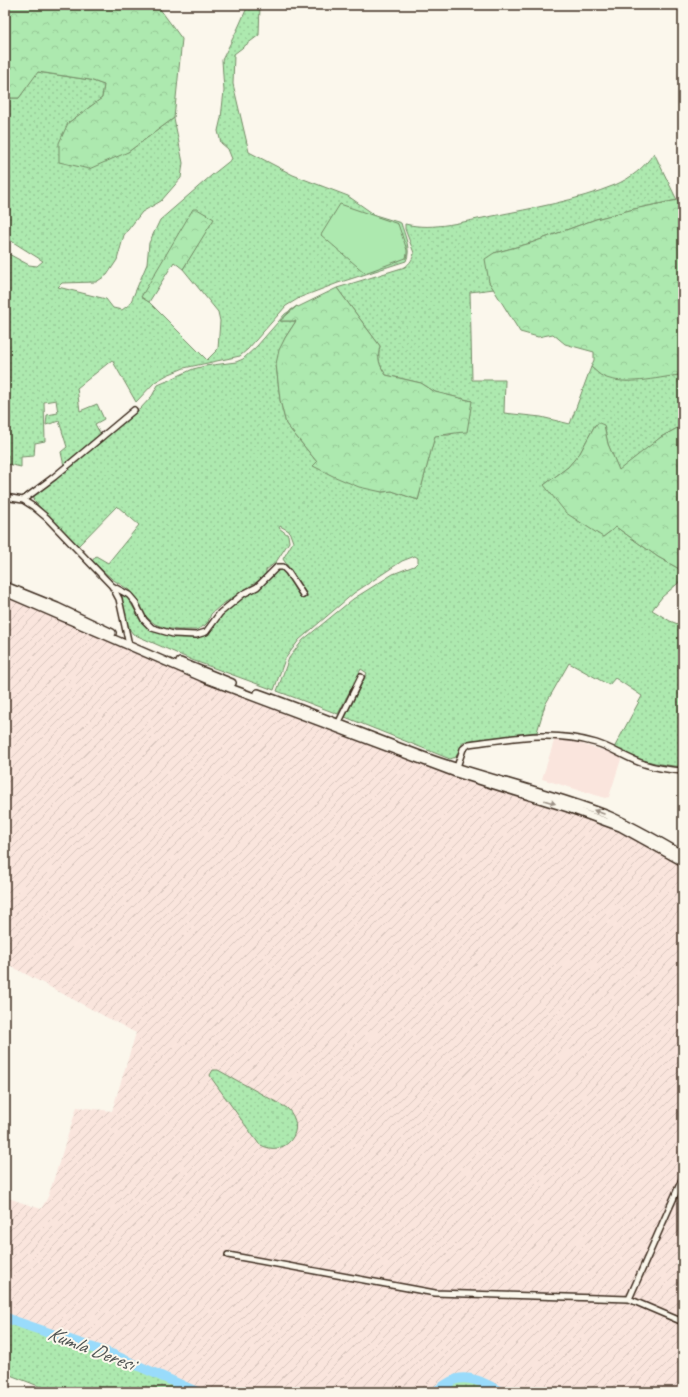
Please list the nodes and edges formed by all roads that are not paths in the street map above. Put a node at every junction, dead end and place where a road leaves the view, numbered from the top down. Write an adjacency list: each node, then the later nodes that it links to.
1 (134, 410): 3 (street)
2 (5, 497): 3 (street)
3 (24, 500): 5 (street)
4 (5, 586): 8 (main road)
5 (112, 586): 7 (street); 8 (street)
6 (5, 592): 8 (main road)
7 (303, 596)
8 (128, 642): 10 (main road)
9 (361, 677): 10 (street)
10 (338, 725): 11 (main road)
11 (456, 770): 12 (street); 13 (main road, one-way to 11); 14 (main road, one-way to 14)
12 (683, 771)
13 (683, 855)
14 (683, 862)
15 (683, 1177): 17 (street)
16 (228, 1255): 17 (street)
17 (629, 1299): 18 (street)
18 (683, 1322)

